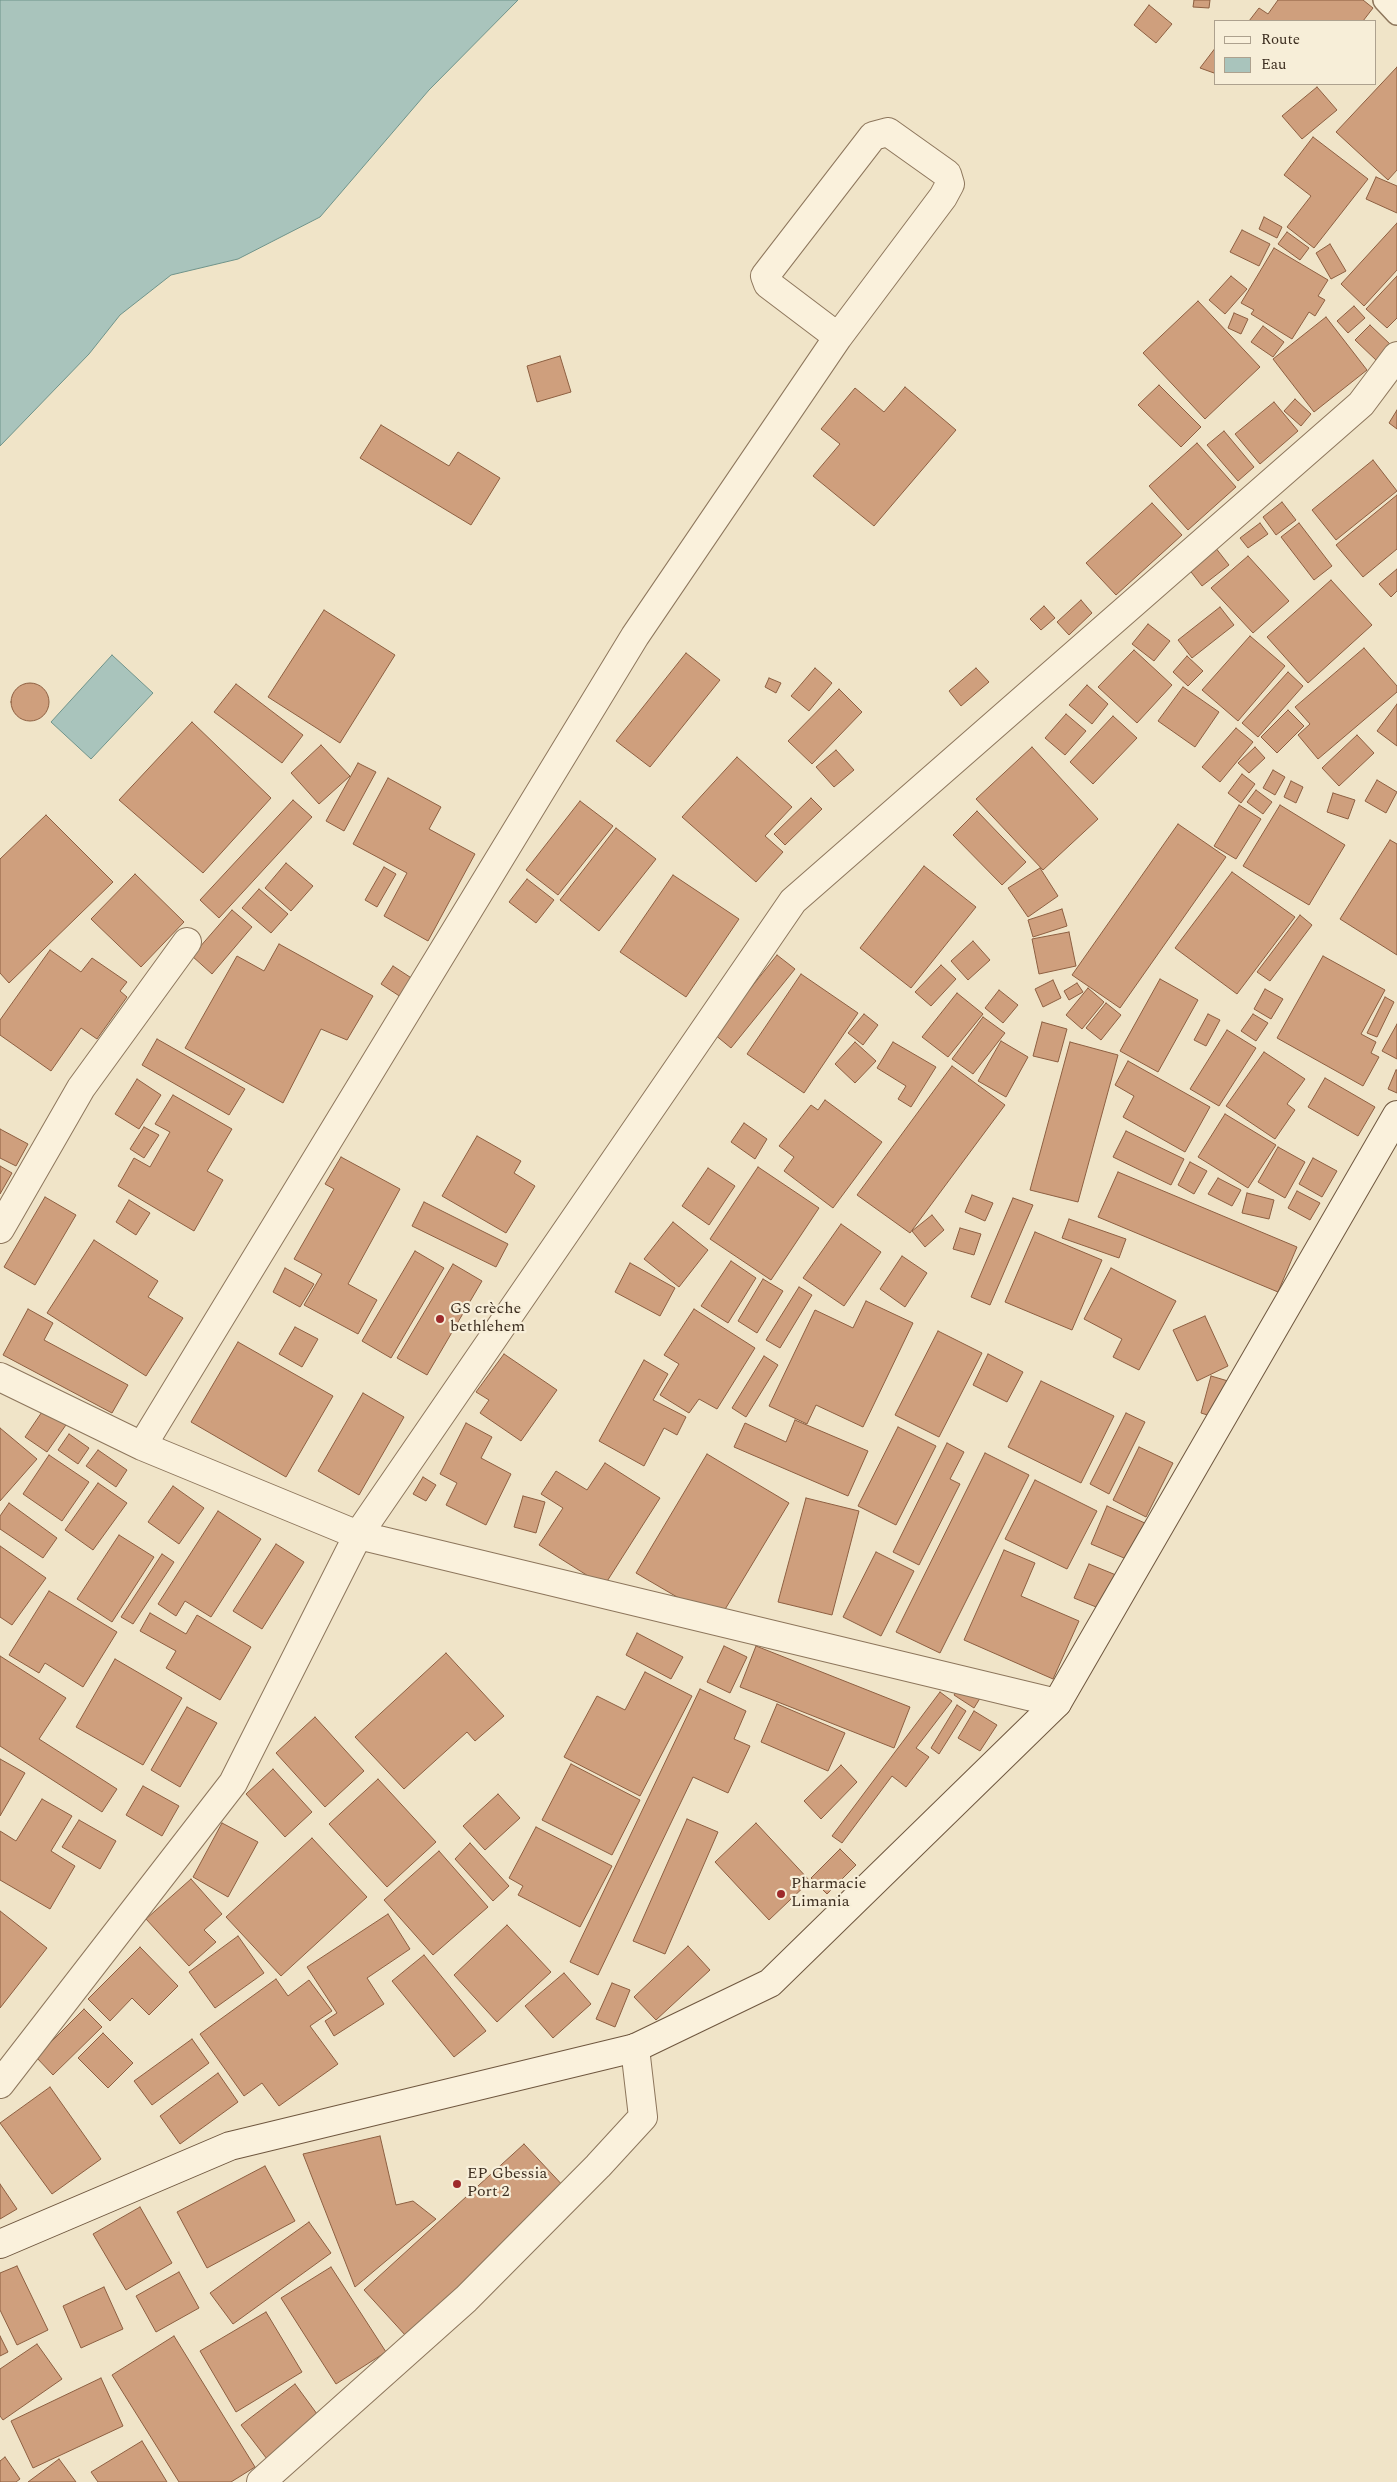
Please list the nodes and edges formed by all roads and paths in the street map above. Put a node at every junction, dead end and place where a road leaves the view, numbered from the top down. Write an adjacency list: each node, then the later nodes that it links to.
1 (1384, 0): 2 (lane)
2 (1397, 14)
3 (838, 337): 3 (street); 9 (street)
4 (1397, 356): 10 (street)
5 (187, 942): 7 (street)
6 (1397, 1115): 11 (street)
7 (0, 1229)
8 (0, 1377): 9 (street)
9 (142, 1446): 10 (street)
10 (358, 1535): 11 (street); 13 (street)
11 (1057, 1703): 12 (street)
12 (635, 2048): 14 (street); 15 (street)
13 (0, 2084)
14 (0, 2244)
15 (261, 2482)

